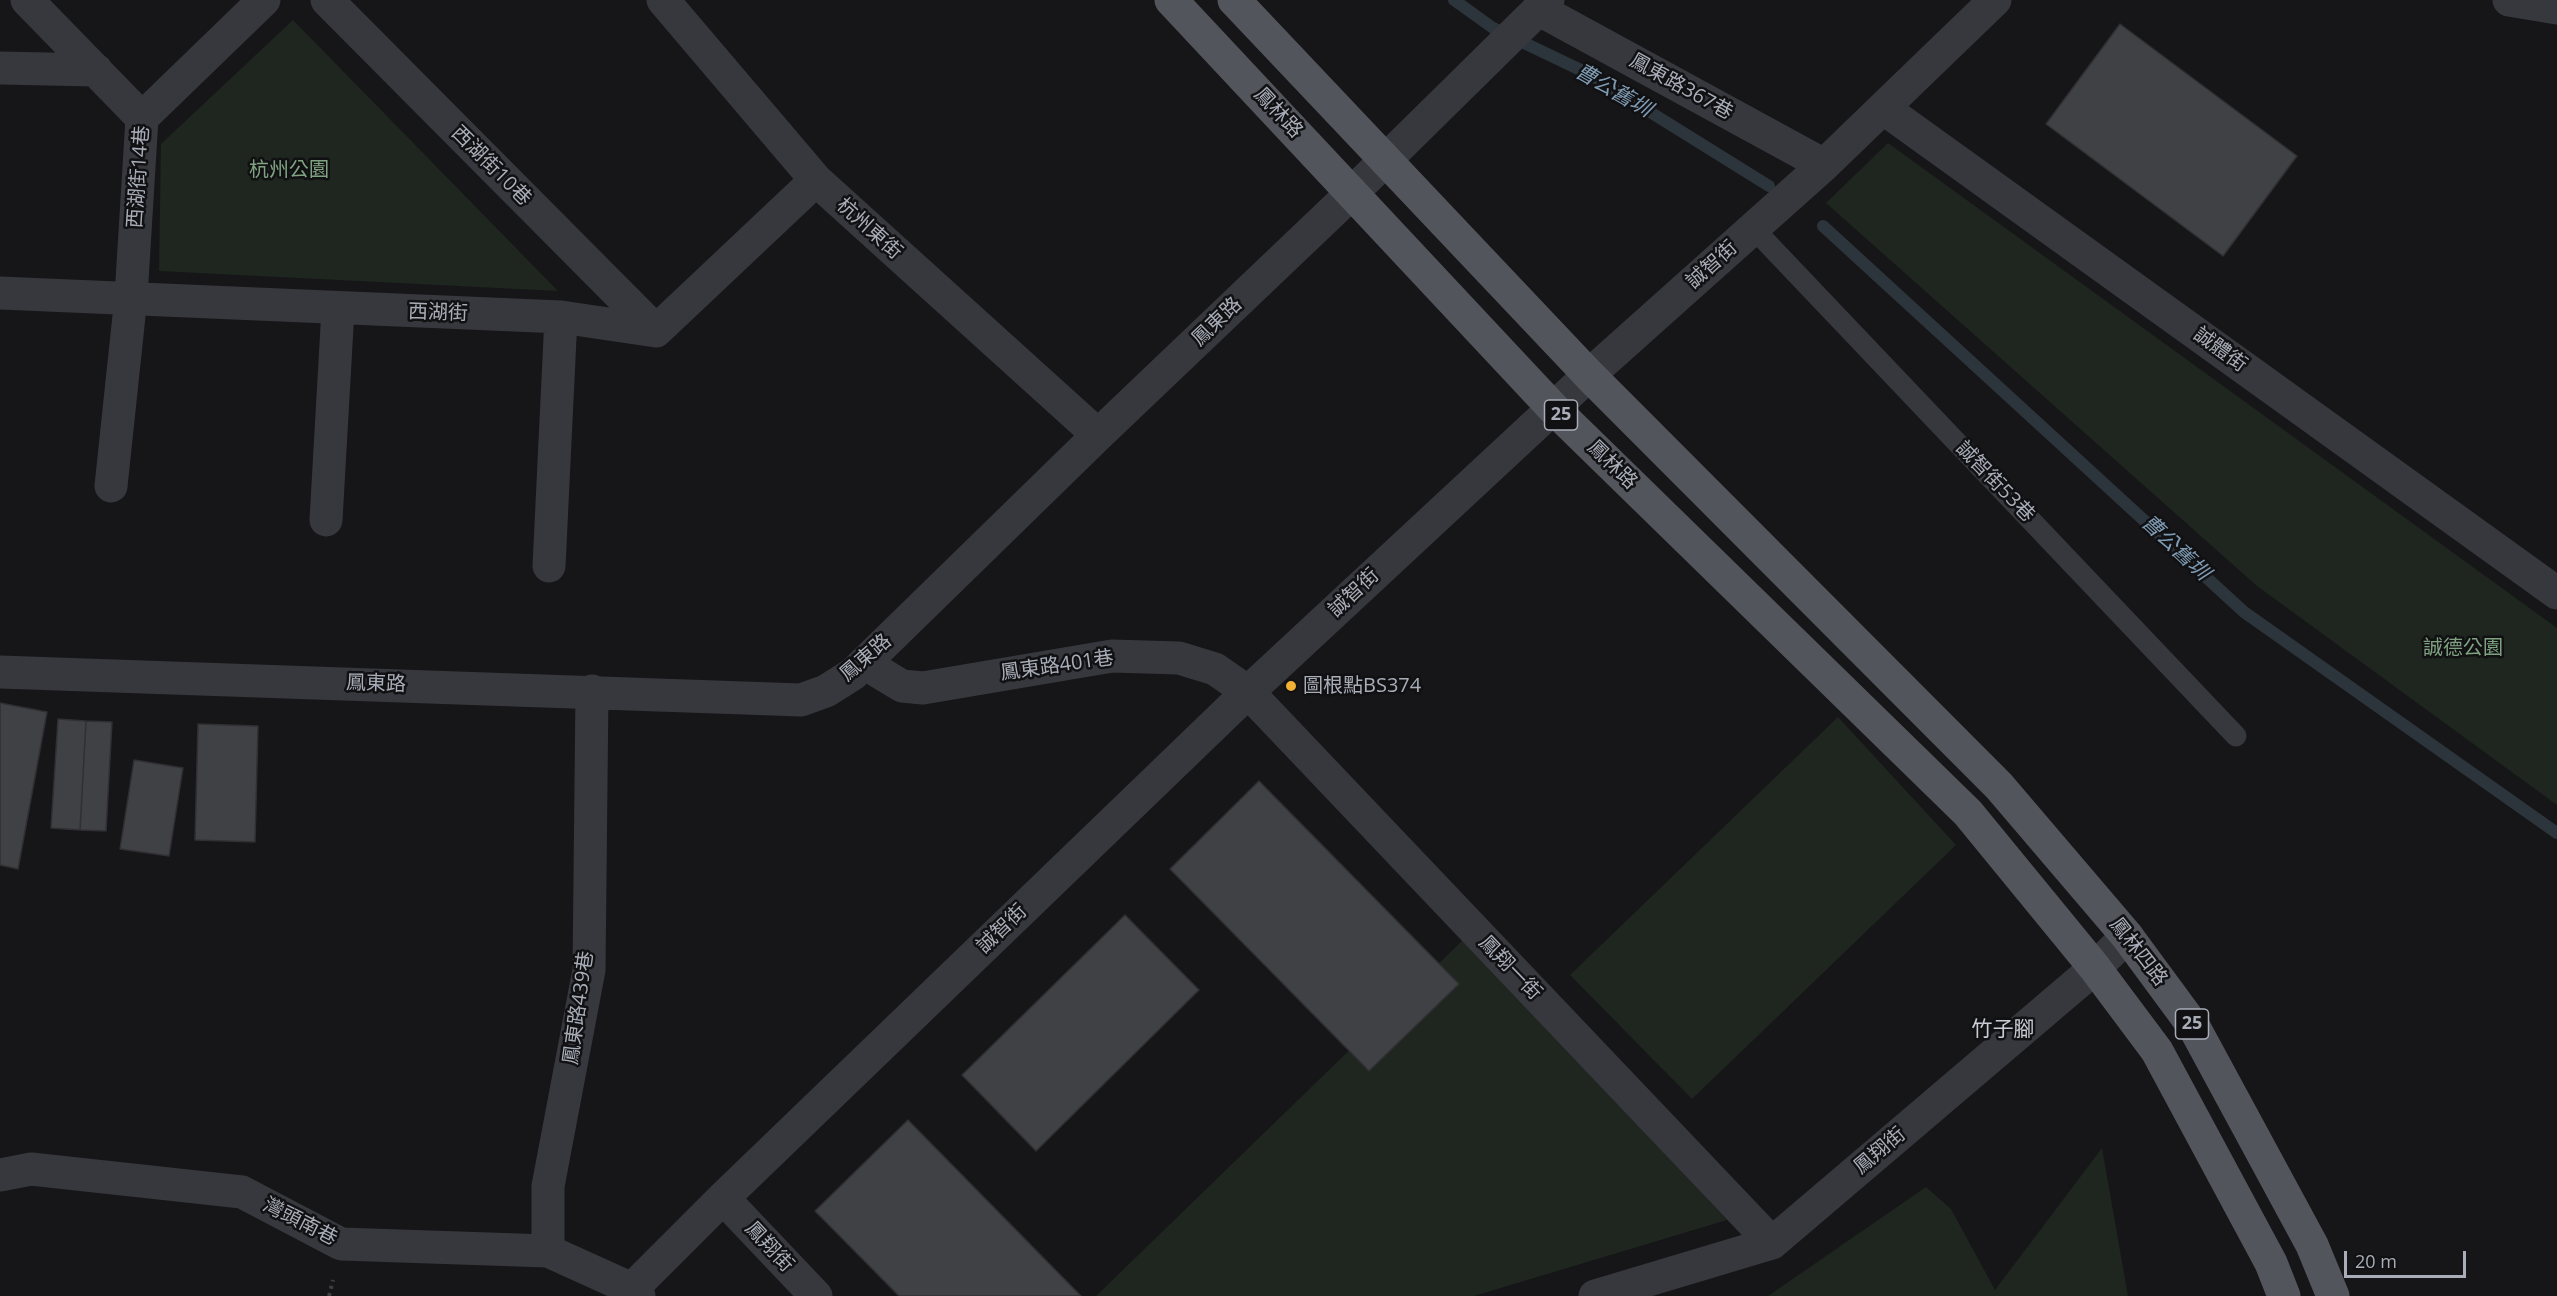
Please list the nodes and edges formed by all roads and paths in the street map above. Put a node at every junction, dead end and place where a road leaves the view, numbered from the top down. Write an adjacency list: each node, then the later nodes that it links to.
1 (27, 0): 12 (street)
2 (264, 0): 14 (street, 西湖街14巷)
3 (327, 0): 24 (street, 西湖街10巷)
4 (663, 0): 17 (street, 杭州東街)
5 (1171, 0): 18 (main road, 鳳林路 / 25)
6 (1234, 0): 15 (main road, 25)
7 (2509, 0): 10 (street)
8 (1986, 3): 13 (street, 誠智街)
9 (1543, 5): 15 (street, 鳳東路); 16 (street, 鳳東路367巷)
10 (2557, 8)
11 (0, 68): 12 (street)
12 (96, 70): 14 (street)
13 (1883, 108): 16 (street, 誠智街); 31 (street, 誠體街)
14 (142, 118): 21 (street, 西湖街14巷)
15 (1386, 160): 18 (street, 鳳東路); 25 (main road, 25)
16 (1824, 165): 19 (street, 誠智街)
17 (816, 180): 24 (street); 27 (street, 杭州東街)
18 (1353, 192): 26 (main road, 鳳林路 / 25); 27 (street, 鳳東路)
19 (1753, 228): 25 (street, 誠智街); 36 (lane, 誠智街53巷)
20 (0, 293): 21 (street, 西湖街)
21 (131, 297): 22 (street, 西湖街); 28 (street, 西湖街14巷)
22 (338, 309): 23 (street, 西湖街); 29 (street)
23 (561, 317): 24 (street, 西湖街); 30 (street)
24 (656, 331)
25 (1588, 375): 26 (street, 誠智街); 37 (main road, 鳳林四路 / 25)
26 (1553, 408): 35 (street, 誠智街); 38 (main road, 鳳林路 / 25)
27 (1098, 435): 32 (street, 鳳東路)
28 (111, 486)
29 (326, 520)
30 (549, 566)
31 (2557, 593)
32 (864, 663): 34 (street, 鳳東路); 35 (street, 鳳東路401巷)
33 (0, 672): 34 (street, 鳳東路)
34 (592, 691): 42 (street, 鳳東路439巷)
35 (1248, 692): 40 (street, 誠智街); 41 (street, 鳳翔一街)
36 (2236, 736)
37 (2127, 936): 38 (street, 鳳翔街); 47 (main road, 鳳林四路 / 25)
38 (2095, 968): 41 (street, 鳳翔街); 46 (main road, 25)
39 (0, 1175): 42 (street, 灣頭南巷)
40 (723, 1197): 43 (street, 誠智街); 44 (street, 鳳翔街)
41 (1772, 1243): 45 (street, 鳳翔街)
42 (548, 1251): 43 (street, 灣頭南巷)
43 (636, 1292)
44 (816, 1296)
45 (1594, 1296)
46 (2284, 1296)
47 (2333, 1296)

